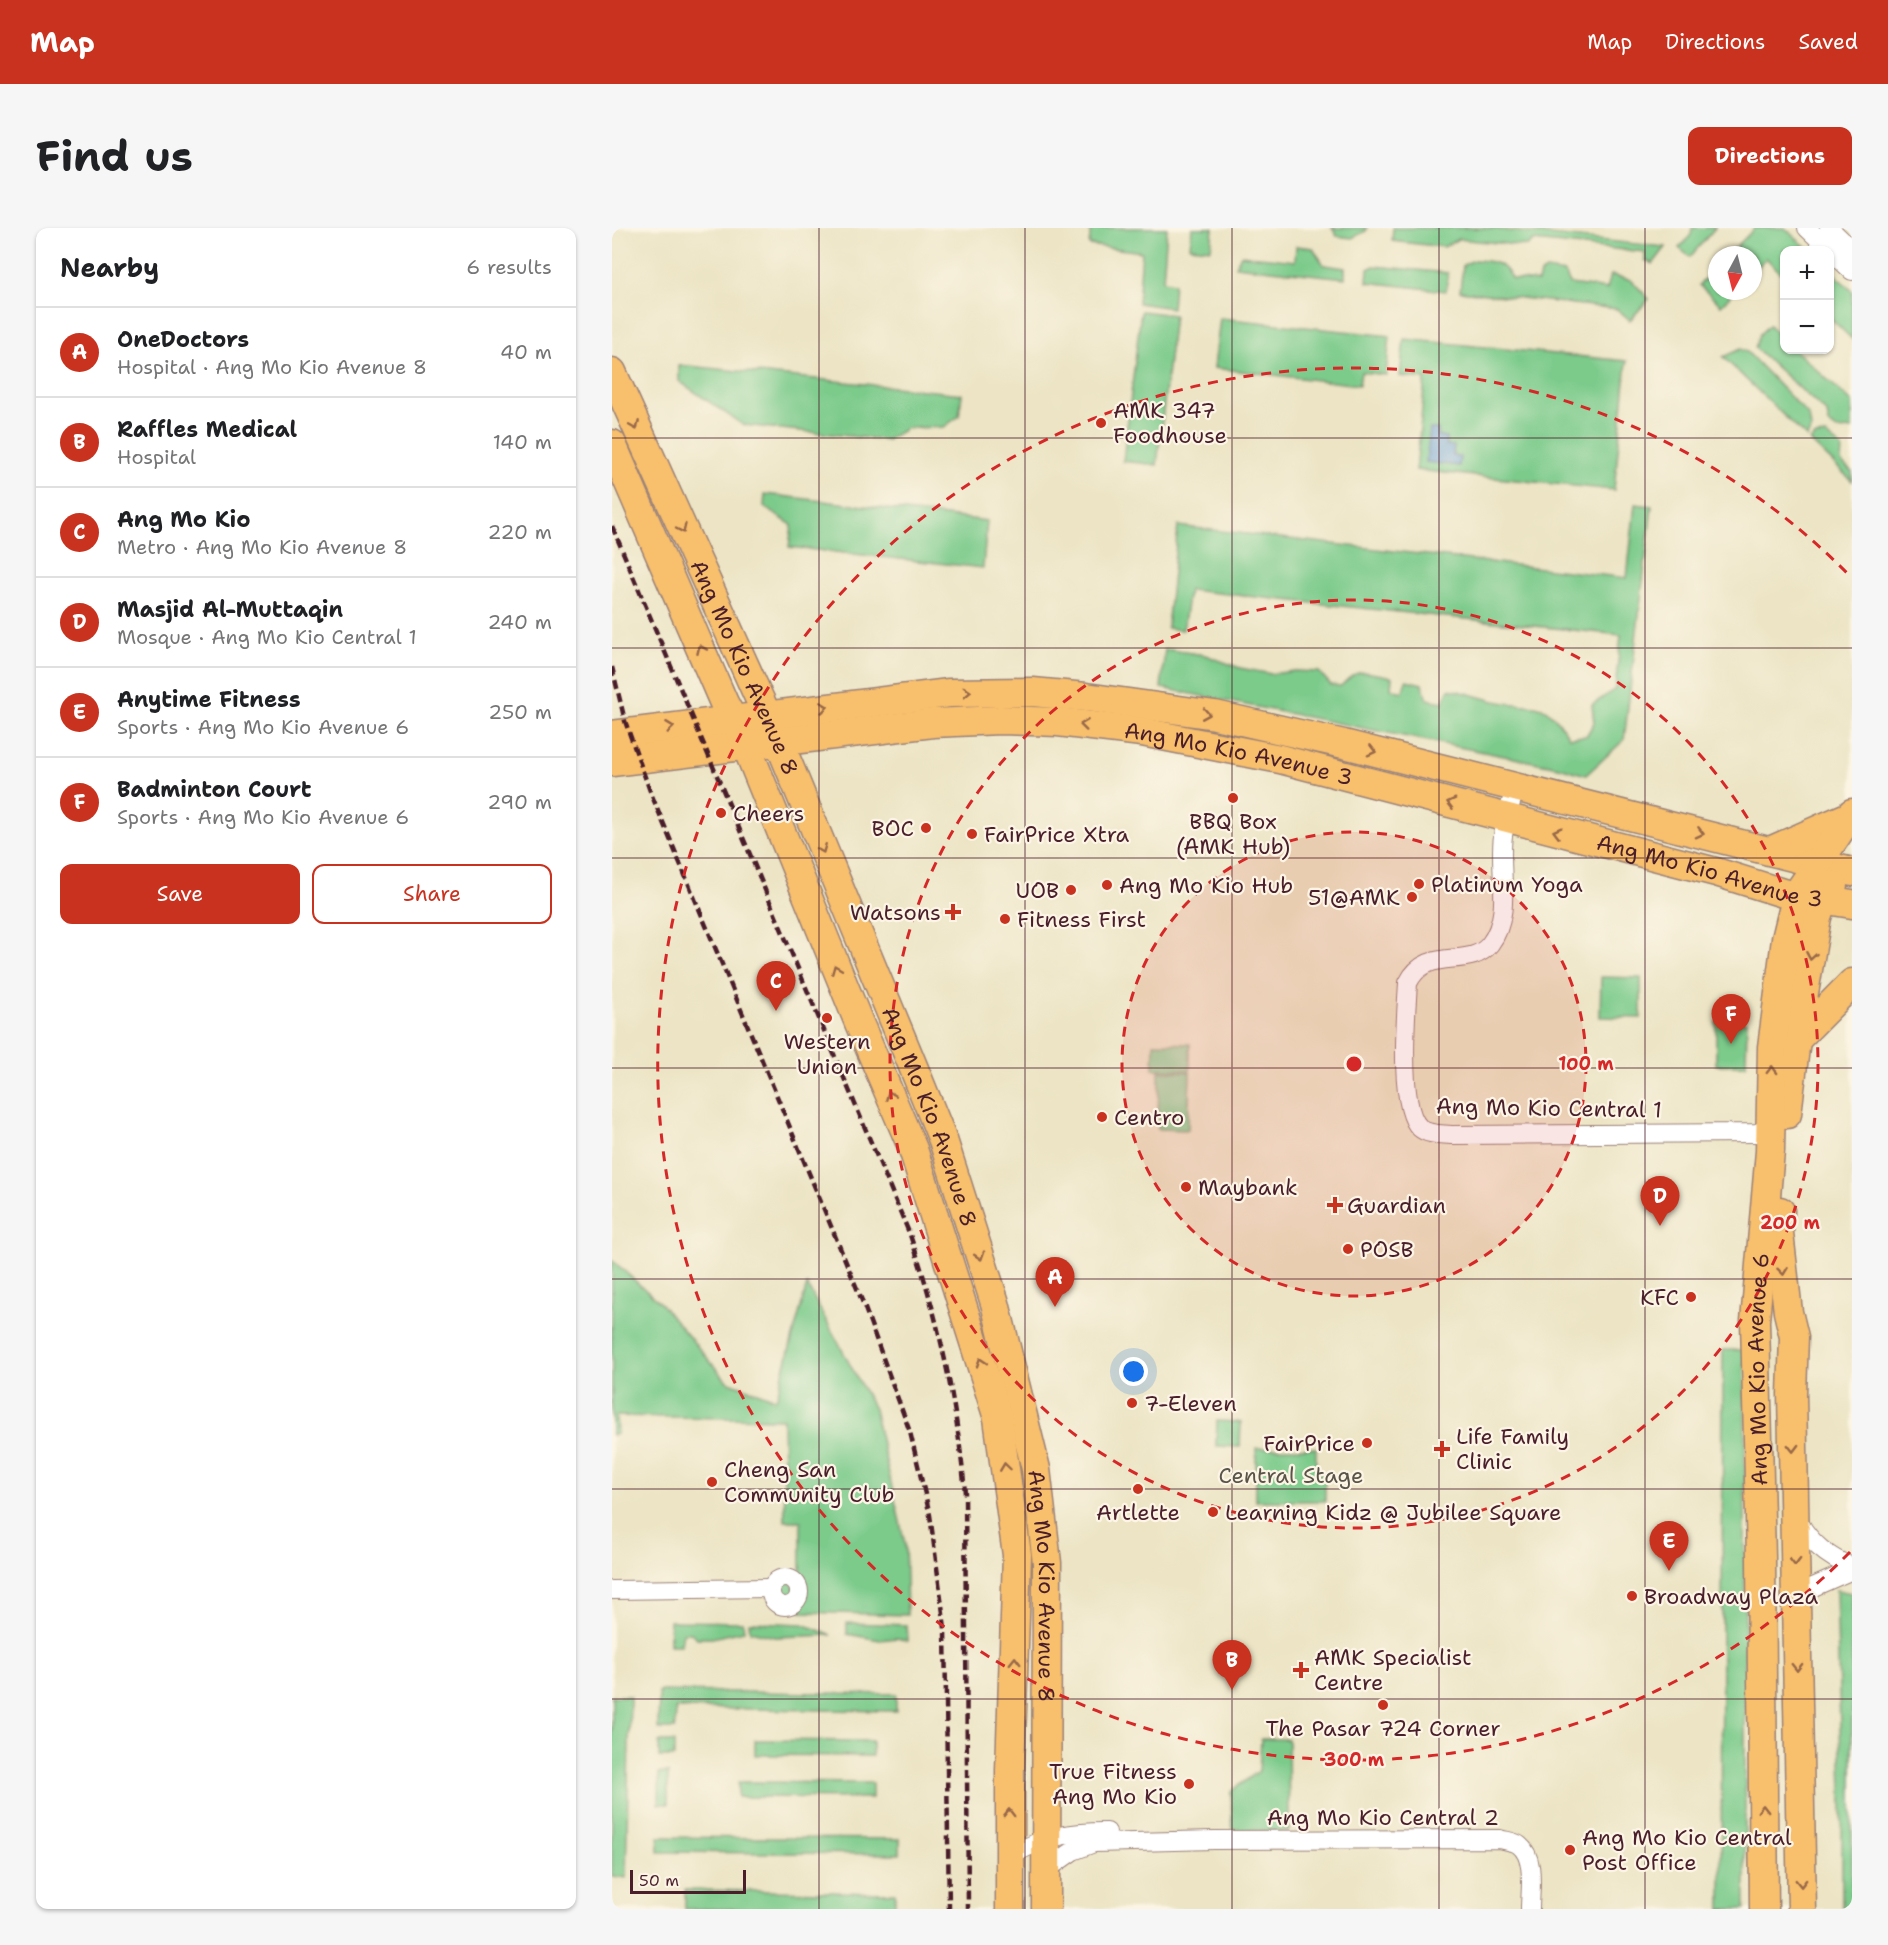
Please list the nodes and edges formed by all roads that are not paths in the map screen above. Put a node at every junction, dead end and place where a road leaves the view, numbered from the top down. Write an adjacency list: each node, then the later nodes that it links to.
1 (1807, 228): 4 (street)
2 (1829, 228): 3 (street)
3 (1852, 250)
4 (1852, 271)
5 (612, 372): 7 (main road, Ang Mo Kio Avenue 8, one-way to 7)
6 (612, 444): 8 (main road, Ang Mo Kio Avenue 8, one-way to 6)
7 (766, 714): 8 (main road, Ang Mo Kio Avenue 3); 11 (main road, Ang Mo Kio Avenue 8); 15 (main road, Ang Mo Kio Avenue 3, one-way to 15)
8 (733, 719): 9 (main road, Ang Mo Kio Avenue 3, one-way to 8); 12 (main road, Ang Mo Kio Avenue 8)
9 (612, 735)
10 (818, 735): 11 (main road, Ang Mo Kio Avenue 3); 14 (main road); 17 (main road, Ang Mo Kio Avenue 3, one-way to 10)
11 (779, 742): 12 (main road, Ang Mo Kio Avenue 3); 14 (main road, Ang Mo Kio Avenue 8)
12 (746, 746): 13 (main road, Ang Mo Kio Avenue 3); 34 (main road, Ang Mo Kio Avenue 8, one-way to 12)
13 (612, 762)
14 (794, 779): 32 (main road, Ang Mo Kio Avenue 8, one-way to 32)
15 (1515, 788): 17 (street, Ang Mo Kio Central 1); 18 (main road, Ang Mo Kio Avenue 3, one-way to 18)
16 (1850, 815): 18 (main road); 19 (main road, Ang Mo Kio Avenue 6)
17 (1507, 818): 20 (main road, Ang Mo Kio Avenue 3, one-way to 17); 26 (street, Ang Mo Kio Central 1)
18 (1770, 850): 19 (main road, Ang Mo Kio Avenue 3)
19 (1841, 864): 21 (main road, Ang Mo Kio Avenue 6)
20 (1716, 872): 21 (main road, Ang Mo Kio Avenue 3); 23 (main road)
21 (1810, 896): 22 (main road, Ang Mo Kio Avenue 3); 23 (main road, Ang Mo Kio Avenue 6); 25 (main road, Ang Mo Kio Avenue 6, one-way to 25)
22 (1852, 904)
23 (1786, 939): 26 (main road, Ang Mo Kio Avenue 6, one-way to 23)
24 (1852, 983): 25 (main road)
25 (1796, 1040): 27 (main road, Ang Mo Kio Avenue 6, one-way to 27)
26 (1766, 1137): 39 (main road, Ang Mo Kio Avenue 6, one-way to 26)
27 (1795, 1514): 28 (street); 31 (main road, Ang Mo Kio Avenue 6, one-way to 31)
28 (1852, 1568): 31 (street)
29 (612, 1590): 30 (street)
30 (771, 1593)
31 (1796, 1609): 40 (main road, Ang Mo Kio Avenue 6, one-way to 40)
32 (1046, 1838): 33 (street, Ang Mo Kio Central 2); 34 (street, Ang Mo Kio Central 2); 35 (main road, Ang Mo Kio Avenue 8)
33 (1214, 1840): 35 (street, Ang Mo Kio Central 2); 38 (street, Ang Mo Kio Central 2)
34 (1010, 1857): 36 (main road, Ang Mo Kio Avenue 8)
35 (1046, 1870): 37 (main road, Ang Mo Kio Avenue 8)
36 (1010, 1909)
37 (1046, 1909)
38 (1530, 1909)
39 (1764, 1909)
40 (1802, 1909)

